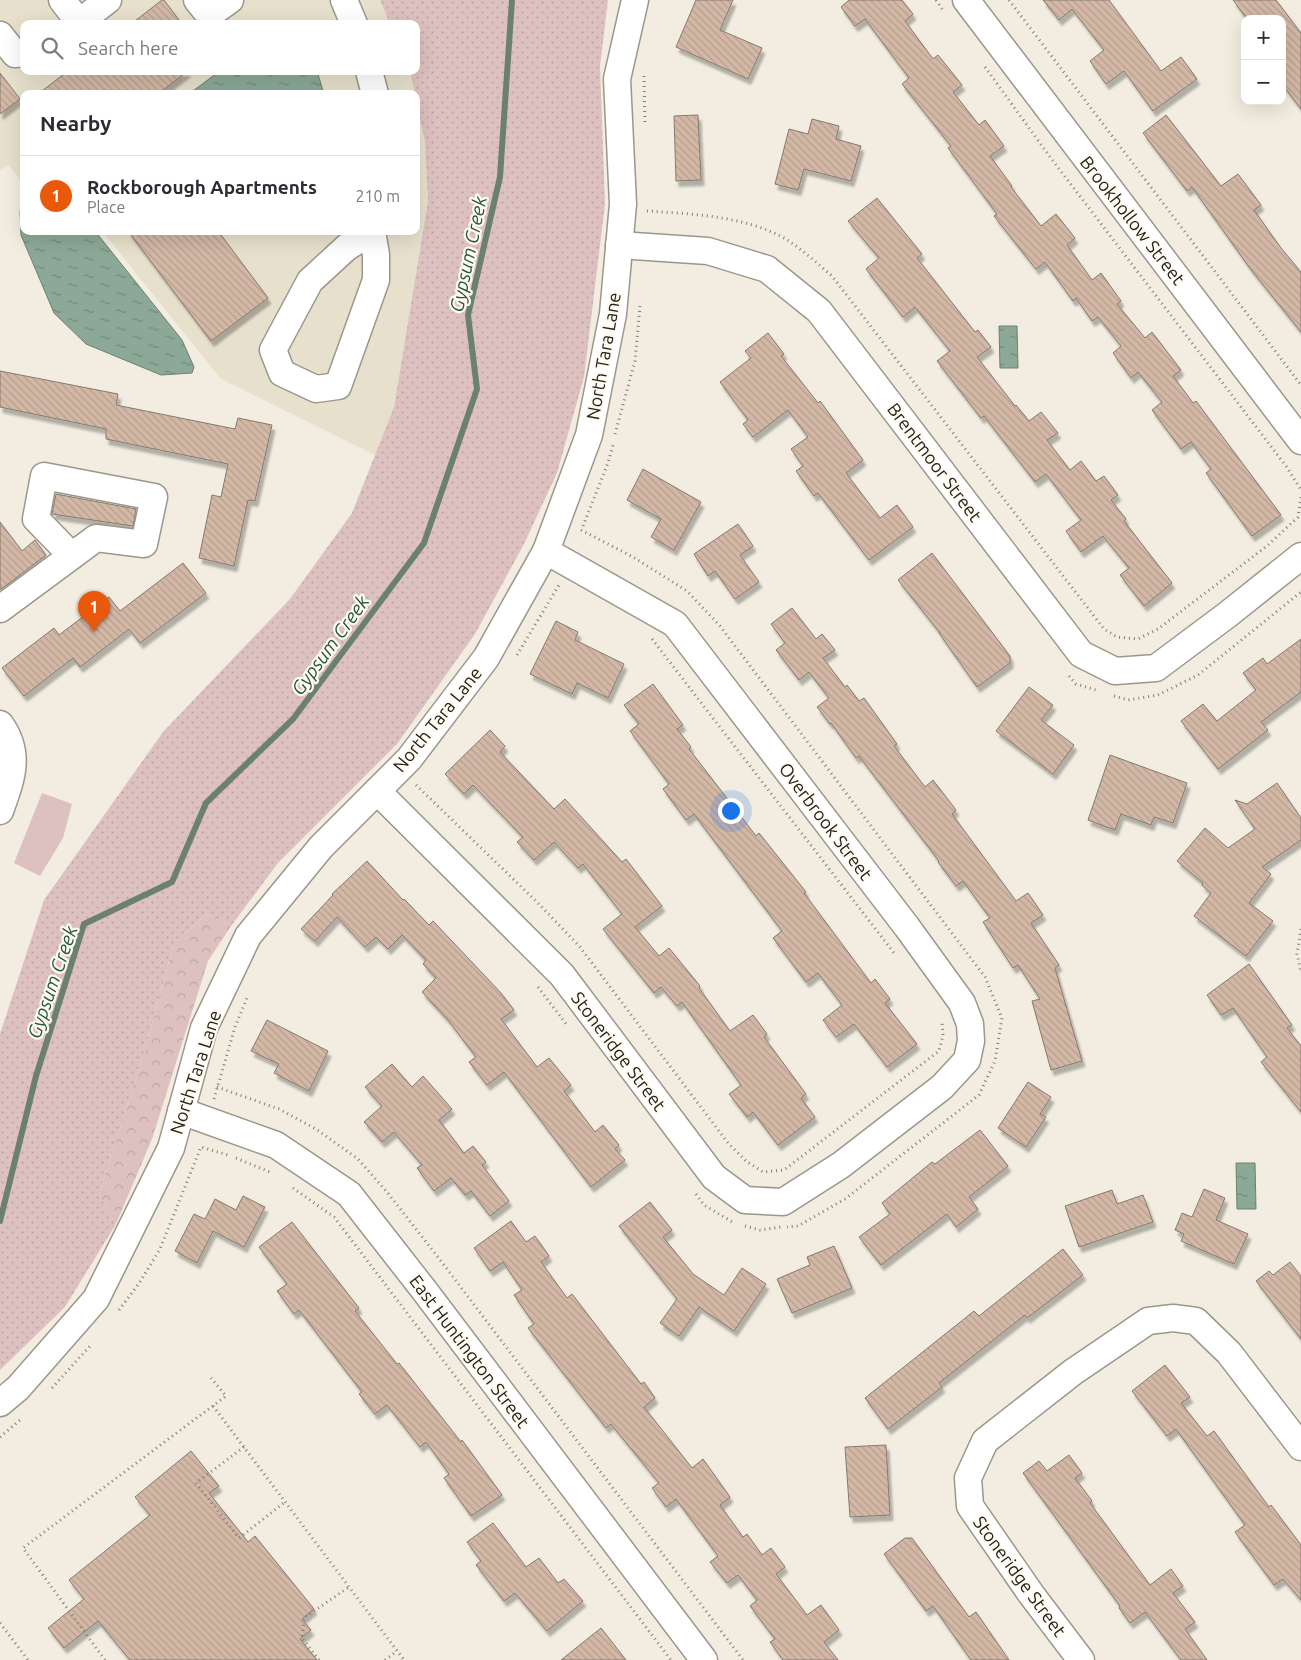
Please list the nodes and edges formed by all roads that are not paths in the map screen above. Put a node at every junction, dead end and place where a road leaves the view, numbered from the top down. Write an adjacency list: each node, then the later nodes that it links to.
1 (62, 0): 8 (street)
2 (108, 0): 9 (street)
3 (197, 0): 4 (street)
4 (230, 0)
5 (344, 0): 10 (street)
6 (635, 0): 17 (street, North Tara Lane)
7 (956, 8): 18 (street, Brookhollow Street)
8 (76, 20)
9 (82, 20)
10 (352, 20)
11 (0, 35): 12 (street)
12 (20, 53)
13 (370, 75): 14 (street)
14 (374, 90)
15 (367, 235): 16 (street)
16 (373, 235)
17 (632, 246): 20 (street, Brentmoor Street); 21 (street, North Tara Lane)
18 (1301, 441)
19 (72, 556): 19 (street); 22 (street)
20 (1301, 556)
21 (557, 557): 24 (street, North Tara Lane); 27 (street, Overbrook Street)
22 (0, 609)
23 (0, 724): 25 (street)
24 (386, 799): 26 (street, North Tara Lane); 27 (street, Stoneridge Street)
25 (0, 811)
26 (181, 1111): 28 (street, North Tara Lane); 30 (street, East Huntington Street)
27 (883, 1132)
28 (0, 1403)
29 (1301, 1447): 31 (street, Stoneridge Street)
30 (704, 1660)
31 (1082, 1660)

